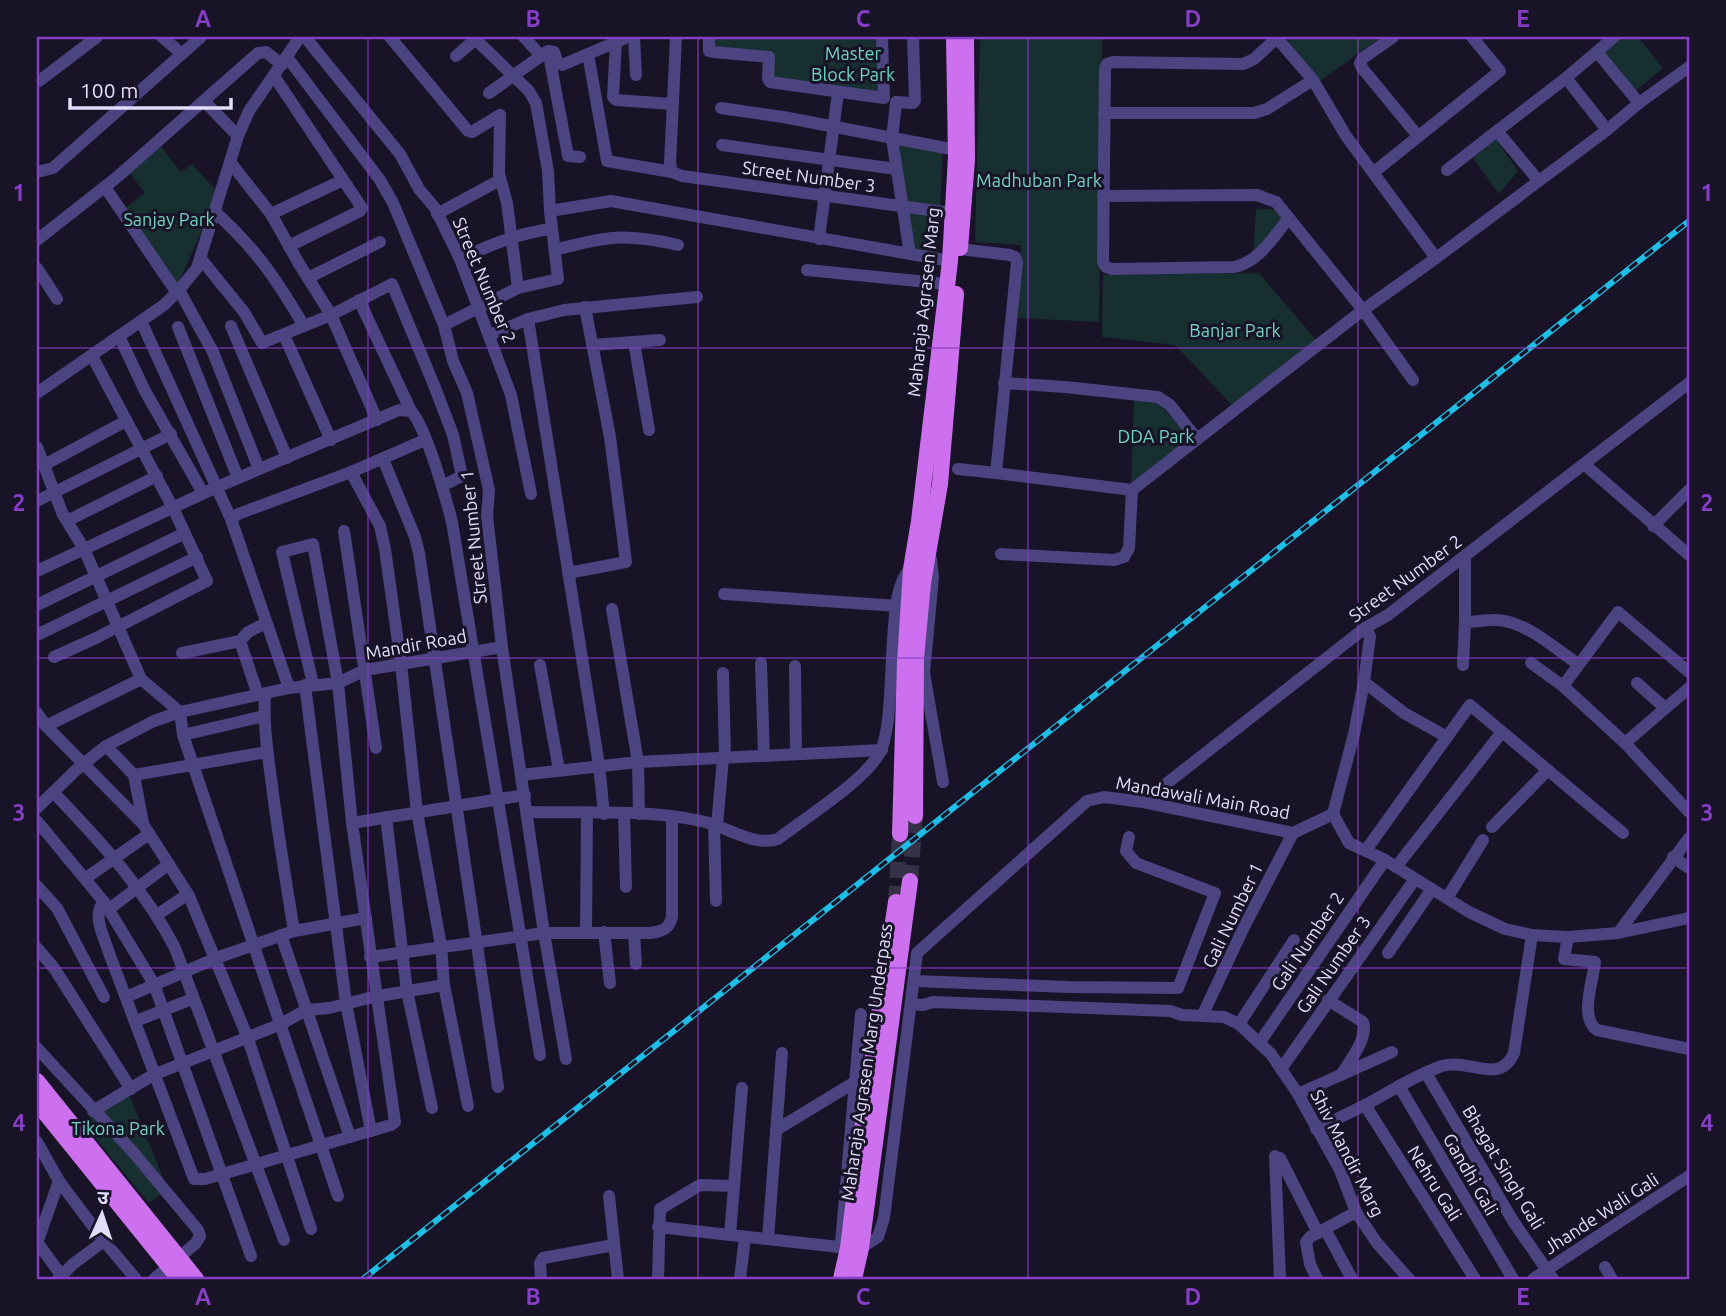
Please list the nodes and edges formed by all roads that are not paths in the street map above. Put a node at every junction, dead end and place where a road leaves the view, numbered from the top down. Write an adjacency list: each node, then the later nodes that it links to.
1 (97, 37): 33 (street)
2 (162, 37): 23 (street)
3 (201, 37): 23 (street)
4 (300, 37): 27 (street)
5 (305, 37): 68 (street, Street Number 2)
6 (390, 37): 58 (street)
7 (524, 37): 24 (street)
8 (628, 37): 21 (street)
9 (634, 37): 30 (street)
10 (676, 37): 38 (street)
11 (709, 37): 34 (street)
12 (882, 37): 34 (street)
13 (913, 37): 46 (street)
14 (954, 37): 48 (main road, Maharaja Agrasen Marg)
15 (966, 37): 63 (main road, Maharaja Agrasen Marg)
16 (1277, 37): 32 (street); 40 (street)
17 (1393, 37): 45 (street)
18 (1472, 37): 45 (street)
19 (1614, 37): 22 (street)
20 (475, 38): 26 (street); 29 (street)
21 (616, 42): 25 (street); 38 (street)
22 (1597, 52): 31 (street); 37 (street)
23 (182, 54): 55 (street)
24 (545, 54): 25 (street); 29 (street); 49 (street)
25 (588, 54): 52 (street, Street Number 3)
26 (456, 56)
27 (281, 66): 36 (street); 44 (street); 57 (street); 98 (street, Street Number 1)
28 (1689, 67): 37 (street)
29 (513, 75): 35 (street); 66 (street)
30 (636, 75)
31 (1566, 78): 42 (street); 43 (street)
32 (1313, 80): 40 (street); 56 (street)
33 (39, 81)
34 (838, 92): 41 (street)
35 (489, 93)
36 (205, 102): 44 (street); 60 (street)
37 (1639, 103): 42 (street)
38 (672, 104): 52 (street)
39 (721, 108): 41 (street)
40 (1104, 113): 62 (street)
41 (833, 127): 46 (street); 50 (street)
42 (1607, 130): 59 (street)
43 (1497, 131): 54 (street); 59 (street)
44 (238, 136): 51 (street)
45 (1418, 136): 56 (street)
46 (892, 139): 48 (street); 53 (street)
47 (722, 145): 50 (street)
48 (956, 150): 63 (main road, Maharaja Agrasen Marg)
49 (580, 157)
50 (829, 161): 53 (street); 61 (street)
51 (230, 162): 65 (street); 67 (street)
52 (671, 168): 61 (street, Street Number 3)
53 (896, 169): 64 (street)
54 (1447, 170)
55 (37, 172)
56 (1374, 172): 80 (street)
57 (342, 180): 67 (street); 76 (street)
58 (500, 180): 68 (street); 71 (street)
59 (1538, 180): 80 (street)
60 (105, 187): 73 (street); 88 (street)
61 (825, 196): 64 (street, Street Number 3); 72 (street)
62 (1103, 196): 69 (street); 69 (street)
63 (956, 203): 64 (street, Street Number 3); 79 (main road, Maharaja Agrasen Marg)
64 (902, 206): 78 (street)
65 (214, 211): 81 (street); 100 (street)
66 (550, 211): 70 (street); 72 (street)
67 (271, 214): 76 (street)
68 (438, 214): 82 (street, Street Number 2)
69 (1289, 218): 94 (street)
70 (552, 229): 71 (street); 77 (street)
71 (511, 237): 82 (street); 87 (street)
72 (819, 239): 78 (street)
73 (37, 240)
74 (380, 242): 85 (street)
75 (678, 245): 77 (street)
76 (289, 246): 85 (street)
77 (555, 250): 87 (street)
78 (910, 254): 79 (street)
79 (955, 255): 86 (main road, Maharaja Agrasen Marg); 110 (street); 144 (main road, Maharaja Agrasen Marg)
80 (1436, 258): 94 (street)
81 (201, 259): 88 (street); 102 (street)
82 (460, 259): 92 (street, Street Number 2)
83 (37, 268): 90 (street)
84 (807, 270): 86 (street)
85 (308, 278): 95 (street)
86 (947, 284): 144 (main road, Maharaja Agrasen Marg)
87 (519, 288): 92 (street)
88 (178, 291): 97 (street); 127 (street)
89 (697, 297): 93 (street)
90 (57, 299)
91 (359, 300): 95 (street); 113 (street); 133 (street)
92 (478, 307): 98 (street); 103 (street, Street Number 2)
93 (585, 307): 96 (street); 107 (street)
94 (1363, 310): 109 (street); 118 (street)
95 (331, 315): 100 (street); 114 (street)
96 (528, 319): 103 (street); 156 (street)
97 (141, 321): 104 (street); 134 (street)
98 (444, 325): 169 (street, Street Number 1)
99 (230, 326): 123 (street)
100 (304, 326): 102 (street)
101 (178, 327): 132 (street)
102 (284, 335): 119 (street)
103 (490, 335): 139 (street, Street Number 2)
104 (119, 336): 108 (street); 117 (street)
105 (660, 340): 106 (street)
106 (634, 342): 107 (street); 116 (street)
107 (592, 345): 156 (street)
108 (92, 356): 112 (street); 115 (street)
109 (1413, 380)
110 (1004, 383): 118 (street); 130 (street)
111 (1689, 383): 126 (street, Street Number 2)
112 (37, 393)
113 (411, 411): 114 (street); 120 (street)
114 (377, 420): 119 (street)
115 (126, 421): 122 (street); 125 (street)
116 (649, 430)
117 (171, 434): 122 (street); 138 (street)
118 (1197, 439): 135 (street)
119 (331, 440): 123 (street)
120 (425, 440): 124 (street); 133 (street)
121 (37, 447): 125 (street)
122 (142, 450): 131 (street); 137 (street)
123 (287, 458): 127 (street)
124 (383, 459): 129 (street); 173 (street)
125 (44, 464): 137 (street)
126 (1584, 464): 145 (street); 152 (street, Street Number 2)
127 (260, 469): 132 (street)
128 (958, 469): 130 (street)
129 (351, 472): 143 (street); 176 (street)
130 (996, 473): 135 (street)
131 (157, 477): 141 (street); 142 (street)
132 (238, 478): 134 (street)
133 (442, 486): 170 (street)
134 (217, 487): 138 (street); 143 (street)
135 (1132, 490): 150 (street)
136 (1689, 490): 145 (street)
137 (55, 492): 140 (street); 142 (street)
138 (203, 493): 141 (street)
139 (531, 494)
140 (37, 501)
141 (173, 508): 147 (street); 149 (street)
142 (65, 518): 149 (street)
143 (231, 519): 164 (street)
144 (926, 523): 148 (main road, Maharaja Agrasen Marg); 154 (main road, Maharaja Agrasen Marg)
145 (1653, 526): 151 (street)
146 (344, 531): 181 (street)
147 (185, 533): 153 (street); 157 (street)
148 (930, 548): 217 (street); 233 (main road)
149 (84, 550): 155 (street); 157 (street)
150 (1001, 554)
151 (1689, 555)
152 (1465, 556): 163 (street); 166 (street, Street Number 2)
153 (197, 557): 159 (street); 165 (street)
154 (911, 569): 161 (street); 242 (main road)
155 (37, 571)
156 (568, 573): 212 (street)
157 (95, 576): 159 (street); 160 (street)
158 (724, 594): 161 (street)
159 (106, 601): 165 (street); 167 (street)
160 (37, 604)
161 (898, 606): 204 (street)
162 (612, 609): 209 (street)
163 (1465, 622): 177 (street); 178 (street)
164 (266, 623): 168 (street); 190 (street)
165 (119, 626): 172 (street); 184 (street)
166 (1366, 628): 185 (street); 221 (street, Street Number 2)
167 (39, 634)
168 (240, 641): 171 (street); 192 (street)
169 (502, 646): 170 (street, Mandir Road); 216 (street, Street Number 1)
170 (474, 651): 173 (street, Mandir Road); 220 (street)
171 (182, 653)
172 (54, 657)
173 (434, 658): 176 (street, Mandir Road); 223 (street)
174 (761, 663): 207 (street)
175 (1531, 663): 189 (street)
176 (401, 664): 181 (street, Mandir Road); 225 (street)
177 (1578, 664): 182 (street); 189 (street)
178 (1463, 665)
179 (540, 666): 213 (street)
180 (795, 666): 206 (street)
181 (365, 670): 186 (street, Mandir Road); 203 (street)
182 (1689, 672)
183 (723, 673): 208 (street)
184 (141, 679): 194 (street); 197 (street)
185 (1364, 682): 200 (street); 231 (street)
186 (338, 683): 188 (street); 188 (street); 236 (street)
187 (1637, 683): 193 (street)
188 (309, 685): 190 (street); 267 (street)
189 (1563, 686): 201 (street)
190 (289, 688): 192 (street)
191 (1689, 688): 193 (street)
192 (261, 694): 194 (street); 196 (street)
193 (1665, 708): 201 (street)
194 (180, 712): 199 (street); 202 (street)
195 (37, 713): 197 (street)
196 (264, 716): 199 (street); 205 (street)
197 (46, 726): 210 (street)
198 (1502, 732): 200 (street); 214 (street); 249 (street, Gali Number 2)
199 (183, 735): 211 (street)
200 (1447, 737): 246 (street)
201 (1625, 743): 224 (street)
202 (106, 746): 210 (street); 215 (street)
203 (376, 748)
204 (882, 750): 206 (street); 237 (street)
205 (268, 751): 211 (street); 270 (street)
206 (796, 754): 207 (street)
207 (764, 756): 208 (street)
208 (724, 758): 209 (street); 237 (street)
209 (638, 762): 212 (street); 230 (street)
210 (83, 764): 218 (street); 239 (street)
211 (194, 765): 215 (street); 279 (street)
212 (599, 765): 213 (street); 228 (street)
213 (559, 770): 216 (street)
214 (1548, 771): 238 (street); 241 (street)
215 (134, 775): 239 (street)
216 (521, 775): 219 (street, Street Number 1)
217 (943, 782)
218 (53, 792): 222 (street); 248 (street)
219 (525, 795): 220 (street); 226 (street, Street Number 1)
220 (498, 799): 223 (street); 276 (street)
221 (1143, 802): 240 (street, Mandawali Main Road); 288 (street, Mandawali Main Road)
222 (39, 803)
223 (456, 806): 225 (street); 278 (street)
224 (1689, 811)
225 (417, 812): 234 (street); 280 (street)
226 (528, 812): 227 (street); 271 (street, Street Number 1)
227 (587, 813): 228 (street); 268 (street)
228 (604, 814): 229 (street)
229 (624, 814): 230 (street); 257 (street)
230 (639, 814): 232 (street)
231 (1333, 814): 240 (street, Mandawali Main Road); 246 (street)
232 (672, 816): 237 (street); 272 (street)
233 (915, 816)
234 (386, 817): 236 (street); 282 (street)
235 (37, 821): 252 (street)
236 (352, 822): 265 (street)
237 (716, 825): 261 (street)
238 (1492, 827)
239 (146, 829): 248 (street); 250 (street)
240 (1293, 833): 305 (street, Gali Number 1)
241 (1623, 833)
242 (900, 834)
243 (1129, 837): 292 (street)
244 (1689, 838): 247 (street)
245 (1483, 840): 260 (street)
246 (1366, 850): 249 (street)
247 (1673, 857): 251 (street); 273 (street)
248 (115, 858): 252 (street); 256 (street)
249 (1390, 863): 253 (street); 310 (street, Gali Number 2)
250 (169, 864): 256 (street); 259 (street)
251 (1689, 868)
252 (86, 878): 263 (street)
253 (1415, 879): 258 (street); 298 (street, Gali Number 3)
254 (911, 881): 360 (main road, Maharaja Agrasen Marg Underpass)
255 (37, 886): 295 (street)
256 (138, 887): 263 (street); 264 (street)
257 (626, 887)
258 (1432, 889): 260 (street); 283 (street)
259 (188, 894): 264 (street); 285 (street)
260 (1447, 898): 274 (street)
261 (716, 901)
262 (896, 902): 360 (main road, Maharaja Agrasen Marg Underpass)
263 (107, 906): 290 (street); 296 (street)
264 (158, 915): 287 (street)
265 (366, 918): 267 (street); 284 (street)
266 (1689, 918): 273 (street)
267 (335, 924): 270 (street); 299 (street)
268 (586, 932): 269 (street); 271 (street)
269 (604, 932): 272 (street); 289 (street)
270 (288, 933): 279 (street); 302 (street)
271 (544, 933): 276 (street); 317 (street, Street Number 1)
272 (634, 933): 286 (street)
273 (1618, 933): 275 (street)
274 (1532, 936): 275 (street); 320 (street)
275 (1568, 937): 312 (street)
276 (520, 938): 278 (street); 316 (street)
277 (1294, 940): 308 (street)
278 (475, 943): 280 (street); 326 (street)
279 (255, 944): 285 (street); 307 (street)
280 (441, 946): 282 (street); 291 (street)
281 (37, 948): 328 (street)
282 (403, 952): 284 (street); 293 (street)
283 (1388, 953)
284 (370, 957): 294 (street)
285 (216, 958): 287 (street); 309 (street)
286 (636, 964)
287 (184, 971): 290 (street); 297 (street)
288 (915, 981): 292 (street); 300 (street, Mandawali Main Road)
289 (610, 983)
290 (154, 984): 296 (street); 301 (street)
291 (444, 985): 293 (street); 332 (street)
292 (1069, 987): 303 (street)
293 (407, 992): 294 (street); 333 (street)
294 (376, 996): 299 (street); 337 (street)
295 (104, 997)
296 (126, 997): 306 (street)
297 (192, 999): 301 (street); 313 (street)
298 (1328, 1000): 319 (street, Gali Number 3); 321 (street)
299 (346, 1003): 302 (street); 337 (street)
300 (917, 1005): 303 (street, Shiv Mandir Marg); 360 (street, Mandawali Main Road)
301 (164, 1010): 306 (street); 318 (street)
302 (306, 1010): 307 (street); 338 (street)
303 (1067, 1012): 305 (street, Shiv Mandir Marg)
304 (860, 1014): 324 (street)
305 (1203, 1014): 308 (street, Shiv Mandir Marg)
306 (136, 1021): 322 (street)
307 (281, 1024): 309 (street); 340 (street)
308 (1239, 1024): 310 (street, Shiv Mandir Marg)
309 (247, 1036): 313 (street); 341 (street)
310 (1260, 1042): 319 (street, Shiv Mandir Marg)
311 (37, 1048): 334 (street)
312 (1689, 1049)
313 (215, 1050): 318 (street); 342 (street)
314 (1392, 1052): 321 (street)
315 (782, 1053): 336 (street)
316 (540, 1055)
317 (566, 1059)
318 (184, 1063): 322 (street); 343 (street)
319 (1281, 1069): 329 (street, Shiv Mandir Marg)
320 (1426, 1073): 325 (street); 363 (street, Bhagat Singh Gali)
321 (1341, 1075): 329 (street)
322 (153, 1076): 328 (street); 343 (street)
323 (37, 1081): 368 (main road, bridge)
324 (855, 1082): 336 (street); 360 (street)
325 (1399, 1086): 331 (street); 380 (street, Gandhi Gali)
326 (498, 1087)
327 (741, 1088): 346 (street)
328 (131, 1089): 334 (street)
329 (1298, 1094): 335 (street, Shiv Mandir Marg)
330 (37, 1103): 367 (main road, bridge)
331 (1365, 1105): 335 (street); 379 (street, Nehru Gali)
332 (468, 1107)
333 (432, 1108)
334 (93, 1111): 366 (street)
335 (1316, 1129): 349 (street, Shiv Mandir Marg)
336 (776, 1130): 355 (street)
337 (371, 1131): 338 (street)
338 (350, 1137): 340 (street)
339 (37, 1143): 345 (street)
340 (321, 1145): 341 (street); 347 (street)
341 (286, 1155): 342 (street); 351 (street)
342 (254, 1163): 343 (street); 356 (street)
343 (222, 1173): 361 (street)
344 (1689, 1176): 363 (street, Jhande Wali Gali)
345 (60, 1181): 357 (street); 358 (street)
346 (734, 1186): 350 (street); 353 (street)
347 (338, 1196)
348 (609, 1196): 359 (street)
349 (1356, 1212): 352 (street); 378 (street, Shiv Mandir Marg)
350 (658, 1220): 353 (street); 371 (street)
351 (312, 1230)
352 (1321, 1231): 375 (street); 376 (street); 377 (street)
353 (730, 1235): 354 (street)
354 (745, 1237): 355 (street); 372 (street)
355 (768, 1239): 360 (street)
356 (284, 1240)
357 (104, 1241): 364 (street); 365 (street)
358 (37, 1242): 365 (street)
359 (614, 1245): 369 (street); 370 (street)
360 (850, 1248): 373 (main road); 374 (main road)
361 (251, 1256)
362 (1605, 1267): 382 (street)
363 (1550, 1274): 381 (street, Jhande Wali Gali)
364 (128, 1277)
365 (61, 1278)
366 (154, 1279)
367 (179, 1279)
368 (196, 1279)
369 (541, 1279)
370 (618, 1279)
371 (658, 1279)
372 (740, 1279)
373 (841, 1279)
374 (854, 1279)
375 (1280, 1279)
376 (1317, 1279)
377 (1352, 1279)
378 (1409, 1279)
379 (1475, 1279)
380 (1513, 1279)
381 (1534, 1279)
382 (1612, 1279)

